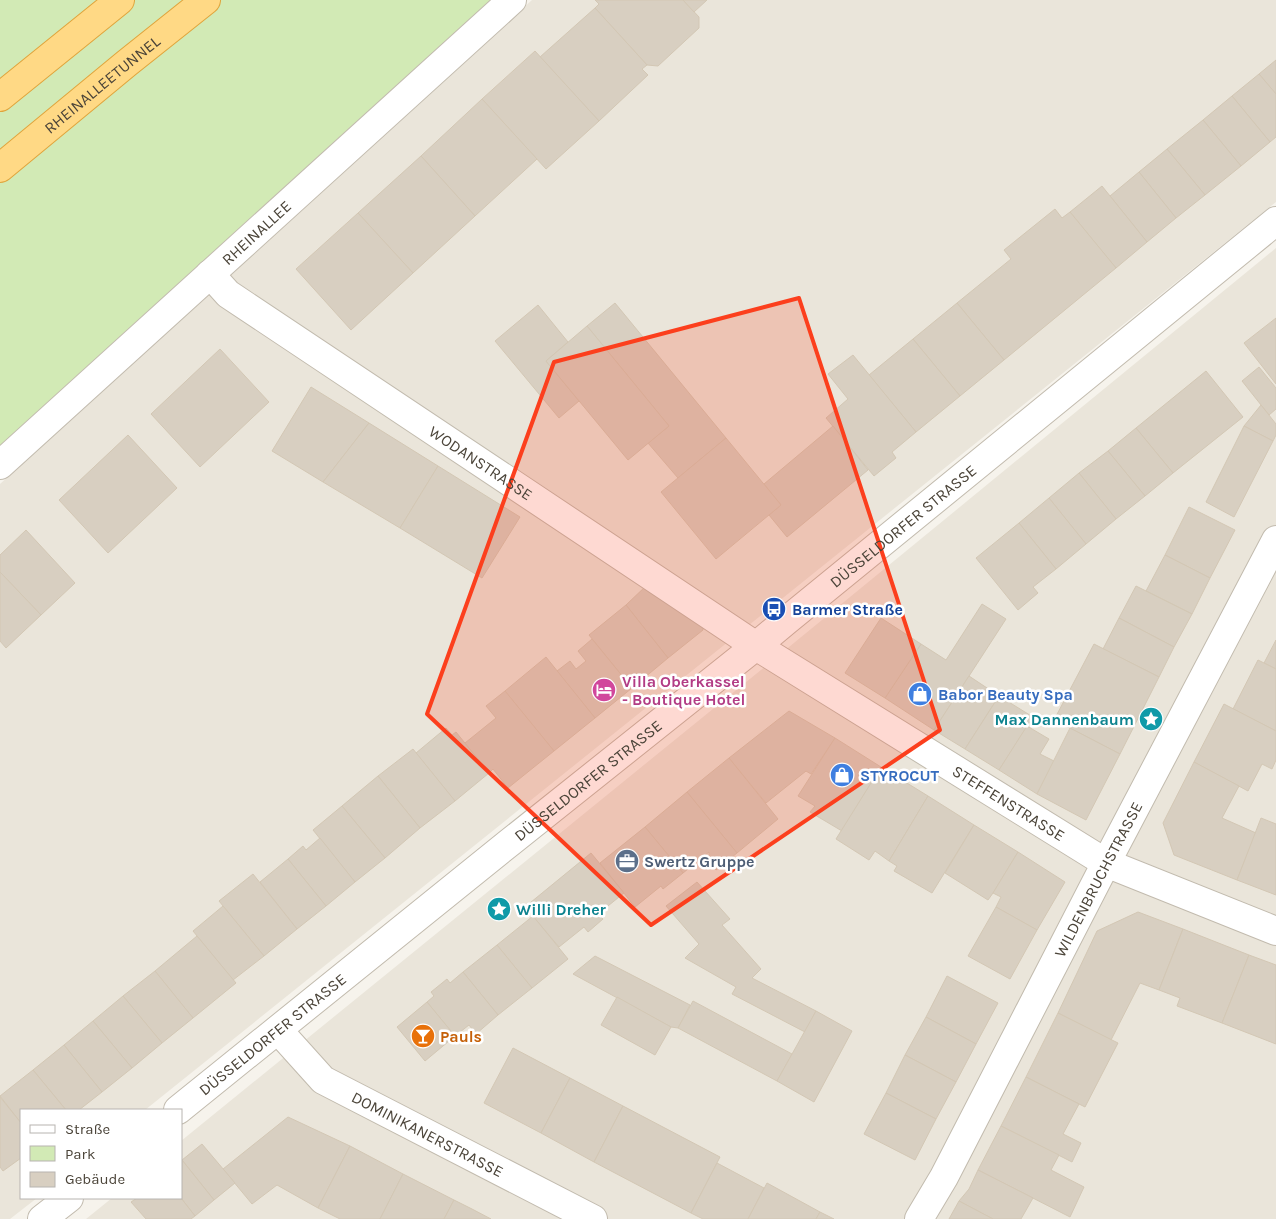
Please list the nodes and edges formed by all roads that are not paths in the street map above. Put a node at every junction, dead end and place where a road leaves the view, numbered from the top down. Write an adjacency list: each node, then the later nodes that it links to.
1 (120, 0): 4 (highway)
2 (206, 0): 5 (highway, RHEINALLEETUNNEL)
3 (512, 0): 7 (street, RHEINALLEE)
4 (0, 98)
5 (0, 168)
6 (1276, 221): 10 (street, DÜSSELDORFER STRASSE)
7 (210, 274): 8 (street, RHEINALLEE); 10 (street, WODANSTRASSE)
8 (0, 465)
9 (1276, 540): 11 (street, WILDENBRUCHSTRASSE)
10 (756, 646): 11 (street, STEFFENSTRASSE); 13 (street, DÜSSELDORFER STRASSE)
11 (1106, 863): 12 (street, STEFFENSTRASSE); 18 (street, WILDENBRUCHSTRASSE)
12 (1276, 931)
13 (278, 1030): 14 (street, DÜSSELDORFER STRASSE); 17 (street, DOMINIKANERSTRASSE)
14 (179, 1109)
15 (68, 1199): 16 (street)
16 (42, 1219)
17 (593, 1219)
18 (919, 1219)

